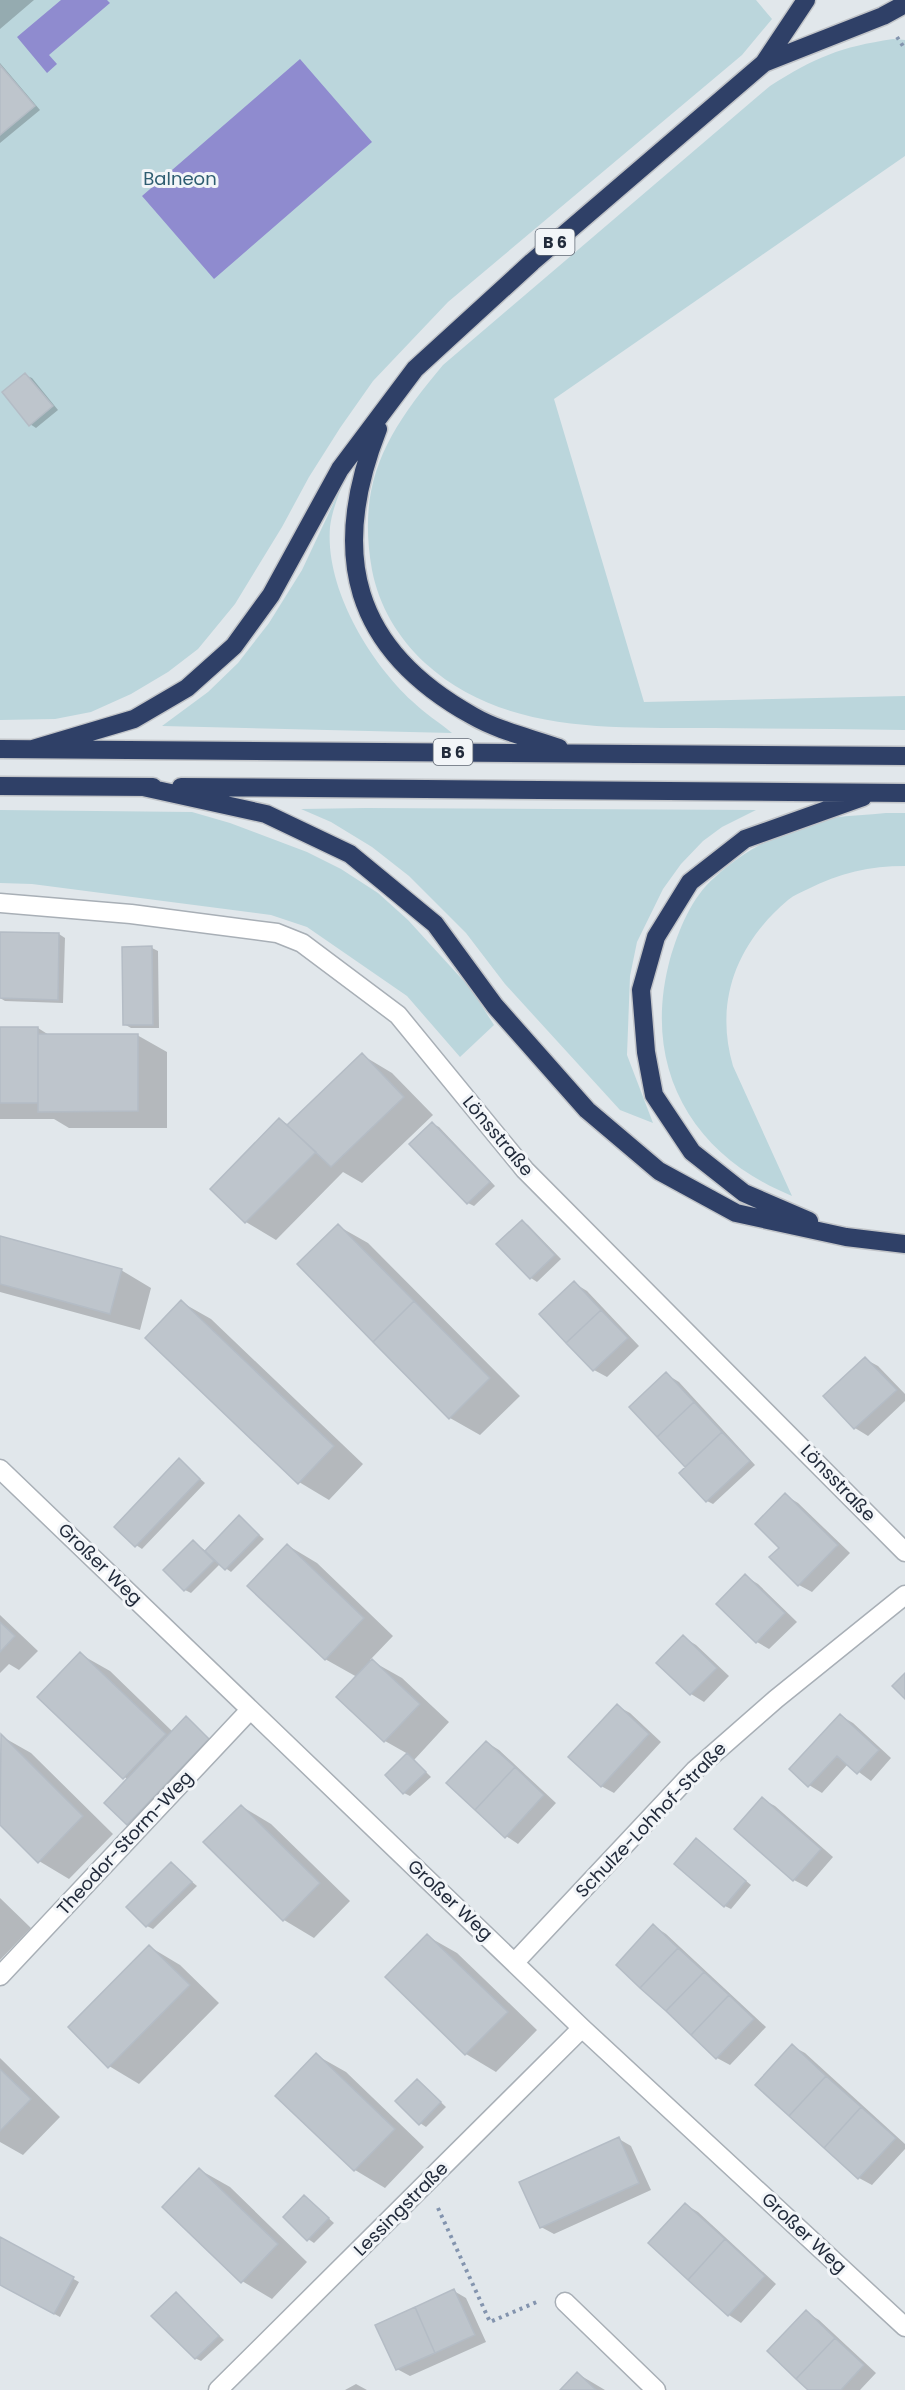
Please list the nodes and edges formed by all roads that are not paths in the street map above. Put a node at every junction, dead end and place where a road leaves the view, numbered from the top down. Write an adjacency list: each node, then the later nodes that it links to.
1 (806, 0): 3 (highway, B 6)
2 (905, 4): 3 (highway, B 6)
3 (764, 63): 4 (highway, B 6)
4 (386, 408): 6 (highway); 7 (highway)
5 (0, 749): 6 (highway, B 6)
6 (33, 749): 7 (highway, B 6)
7 (572, 753): 8 (highway, B 6)
8 (905, 756)
9 (0, 786): 10 (highway, B 6)
10 (143, 787): 11 (highway, B 6); 14 (highway)
11 (876, 792): 12 (highway, B 6); 14 (highway)
12 (905, 793)
13 (0, 903): 17 (street, Lönsstraße)
14 (846, 1238): 15 (highway)
15 (905, 1244)
16 (0, 1469): 19 (street, Großer Weg)
17 (905, 1552)
18 (905, 1596): 20 (street, Schulze-Lohhof-Straße)
19 (250, 1710): 20 (street, Großer Weg); 21 (street, Theodor-Storm-Weg)
20 (515, 1962): 22 (street, Großer Weg)
21 (0, 1976)
22 (582, 2028): 24 (street, Großer Weg); 25 (street, Lessingstraße)
23 (565, 2302): 26 (street)
24 (905, 2327)
25 (218, 2390)
26 (656, 2390)

